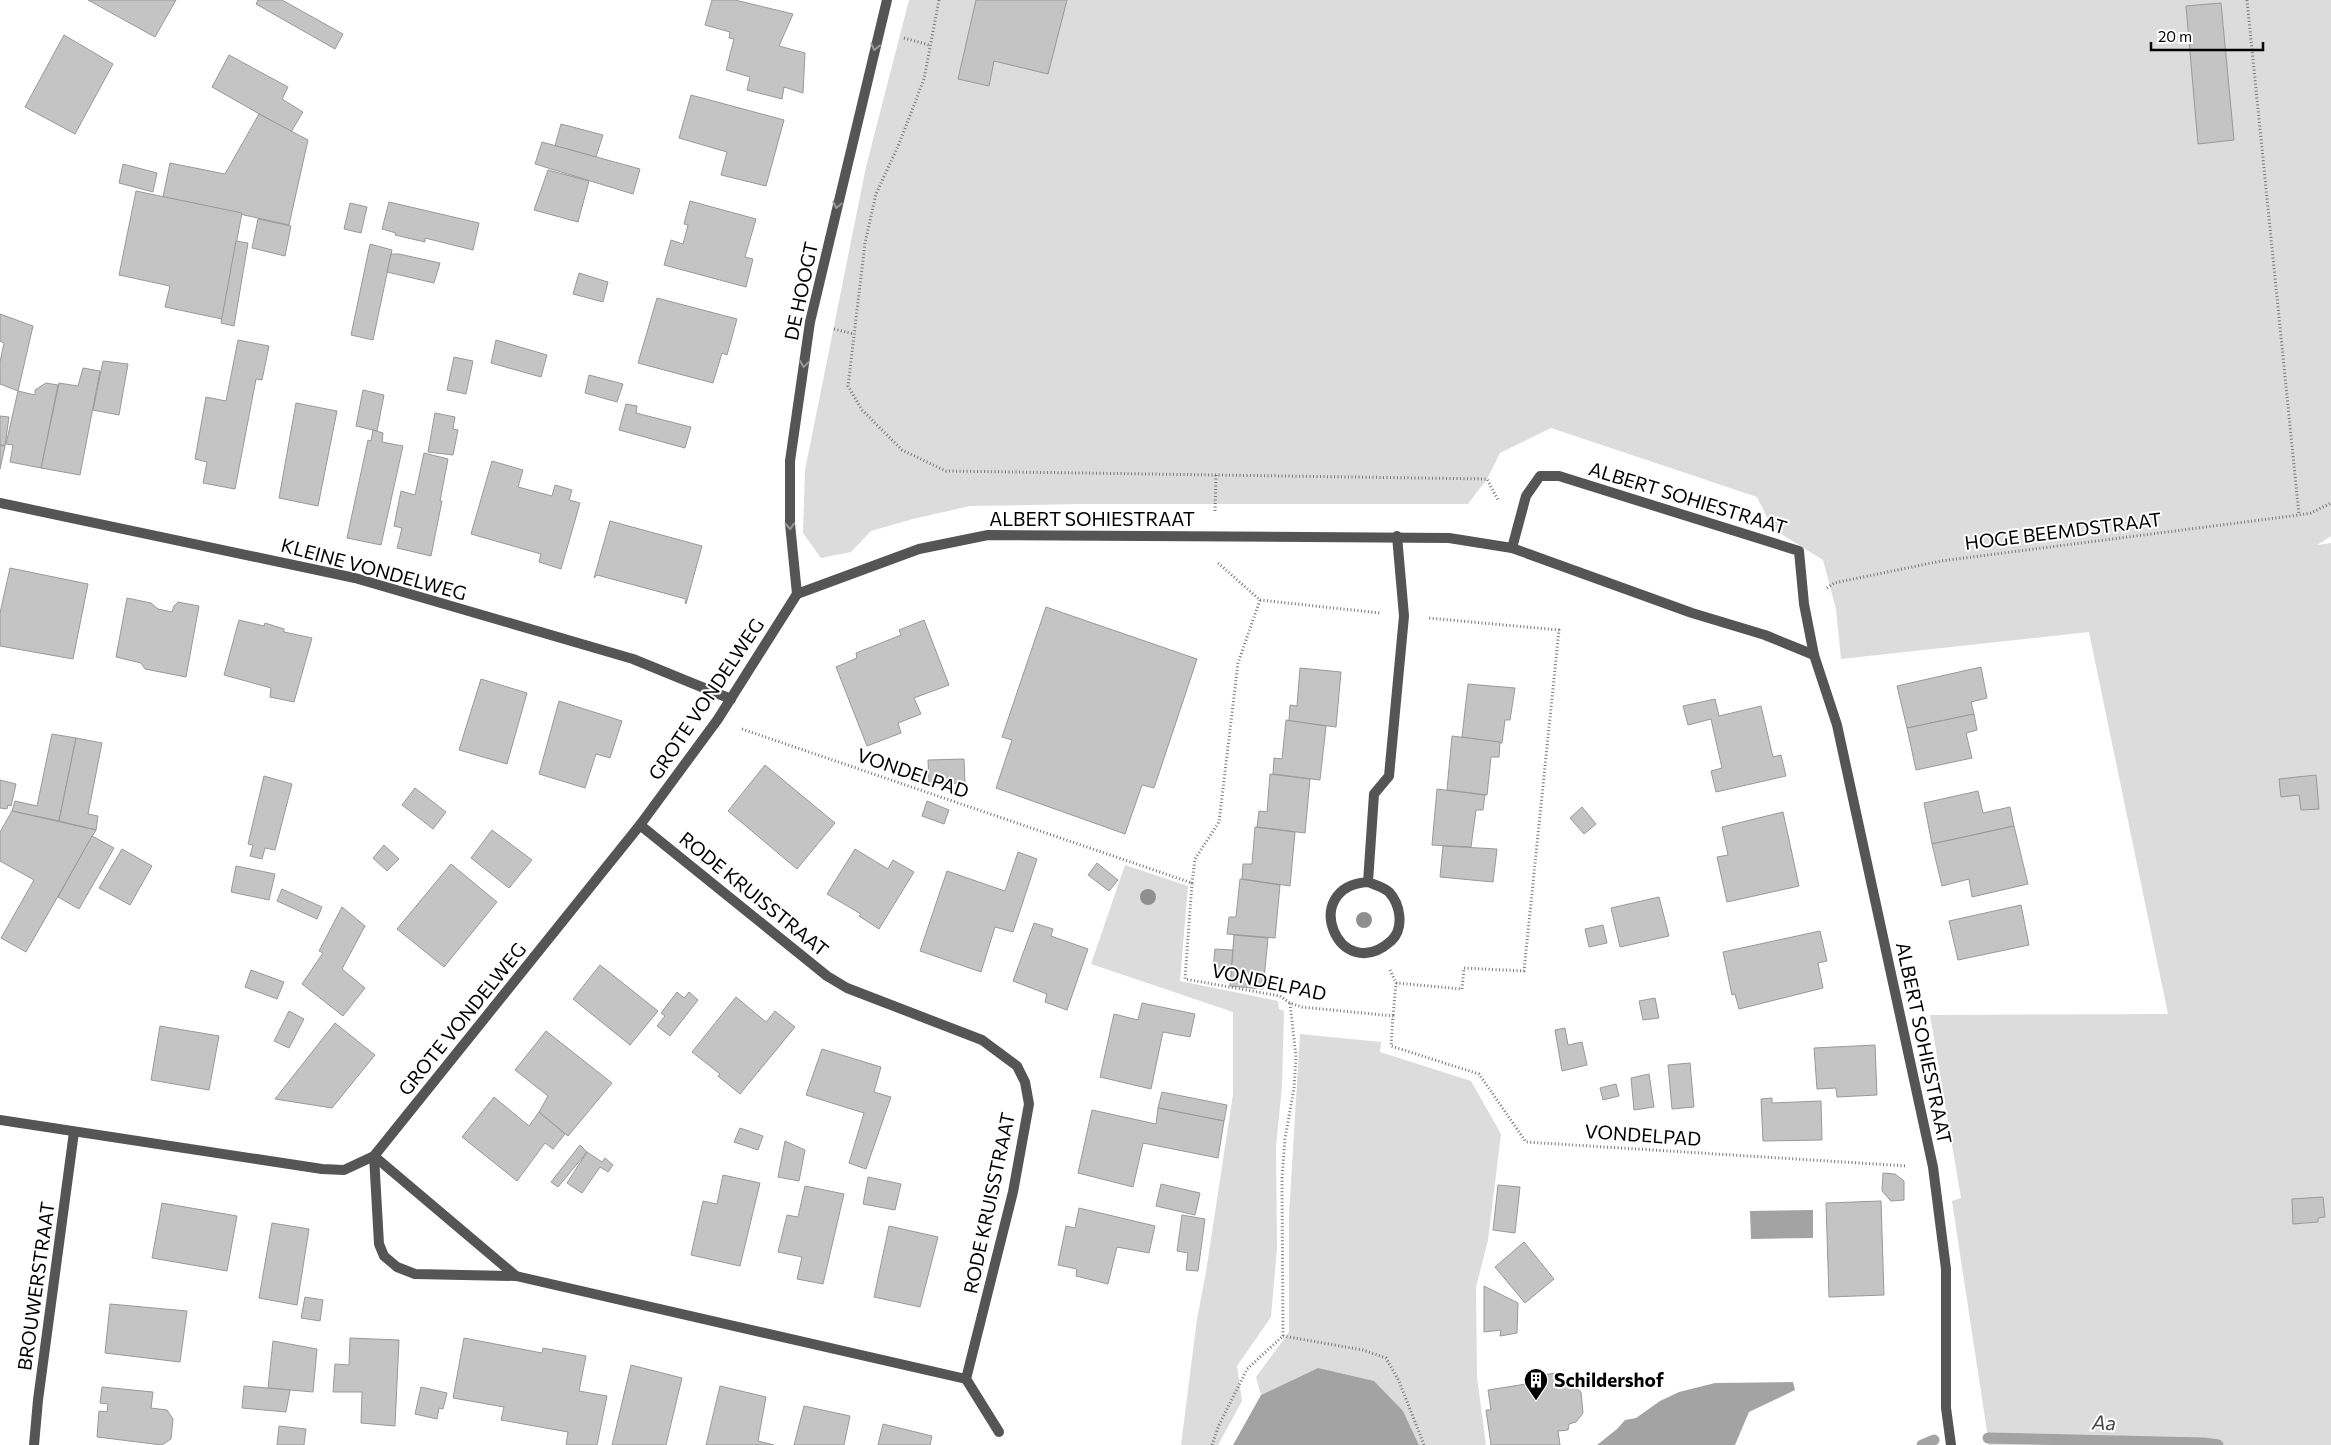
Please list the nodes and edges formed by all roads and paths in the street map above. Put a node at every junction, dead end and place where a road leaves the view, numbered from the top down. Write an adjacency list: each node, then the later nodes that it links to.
1 (887, 0): 13 (street, DE HOOGT, one-way to 13)
2 (939, 0): 4 (path)
3 (2248, 0): 8 (path)
4 (1216, 475): 7 (path); 9 (path)
5 (0, 503): 18 (street, KLEINE VONDELWEG)
6 (2331, 503): 8 (path, HOGE BEEMDSTRAAT)
7 (1501, 505)
8 (2300, 515): 15 (path, HOGE BEEMDSTRAAT)
9 (1214, 536): 10 (street, ALBERT SOHIESTRAAT); 13 (street, ALBERT SOHIESTRAAT)
10 (1397, 536): 11 (street, ALBERT SOHIESTRAAT); 16 (street)
11 (1512, 548): 15 (street, ALBERT SOHIESTRAAT); 17 (street, ALBERT SOHIESTRAAT)
12 (1208, 562): 14 (path)
13 (797, 594): 18 (street, GROTE VONDELWEG)
14 (1260, 600): 16 (path); 22 (path)
15 (1804, 604): 17 (street, ALBERT SOHIESTRAAT)
16 (1404, 616): 21 (street); 24 (path)
17 (1814, 655): 30 (street, ALBERT SOHIESTRAAT)
18 (731, 699): 19 (street, GROTE VONDELWEG)
19 (718, 719): 20 (street, GROTE VONDELWEG); 22 (path, VONDELPAD)
20 (640, 825): 29 (street, GROTE VONDELWEG); 33 (street, RODE KRUISSTRAAT)
21 (1368, 882): 23 (street); 23 (street)
22 (1192, 883): 25 (path, VONDELPAD)
23 (1381, 949): 24 (path)
24 (1396, 983): 26 (path)
25 (1290, 1003): 26 (path, VONDELPAD); 32 (path)
26 (1392, 1016): 30 (path, VONDELPAD)
27 (0, 1120): 28 (street, GROTE VONDELWEG)
28 (74, 1132): 29 (street, GROTE VONDELWEG); 35 (street, BROUWERSTRAAT)
29 (374, 1156): 31 (street); 31 (street)
30 (1933, 1167): 38 (street, ALBERT SOHIESTRAAT)
31 (516, 1276): 33 (street)
32 (1283, 1336): 36 (path); 37 (path)
33 (966, 1379): 34 (street)
34 (999, 1432)
35 (34, 1445)
36 (1212, 1445)
37 (1424, 1445)
38 (1951, 1445)

